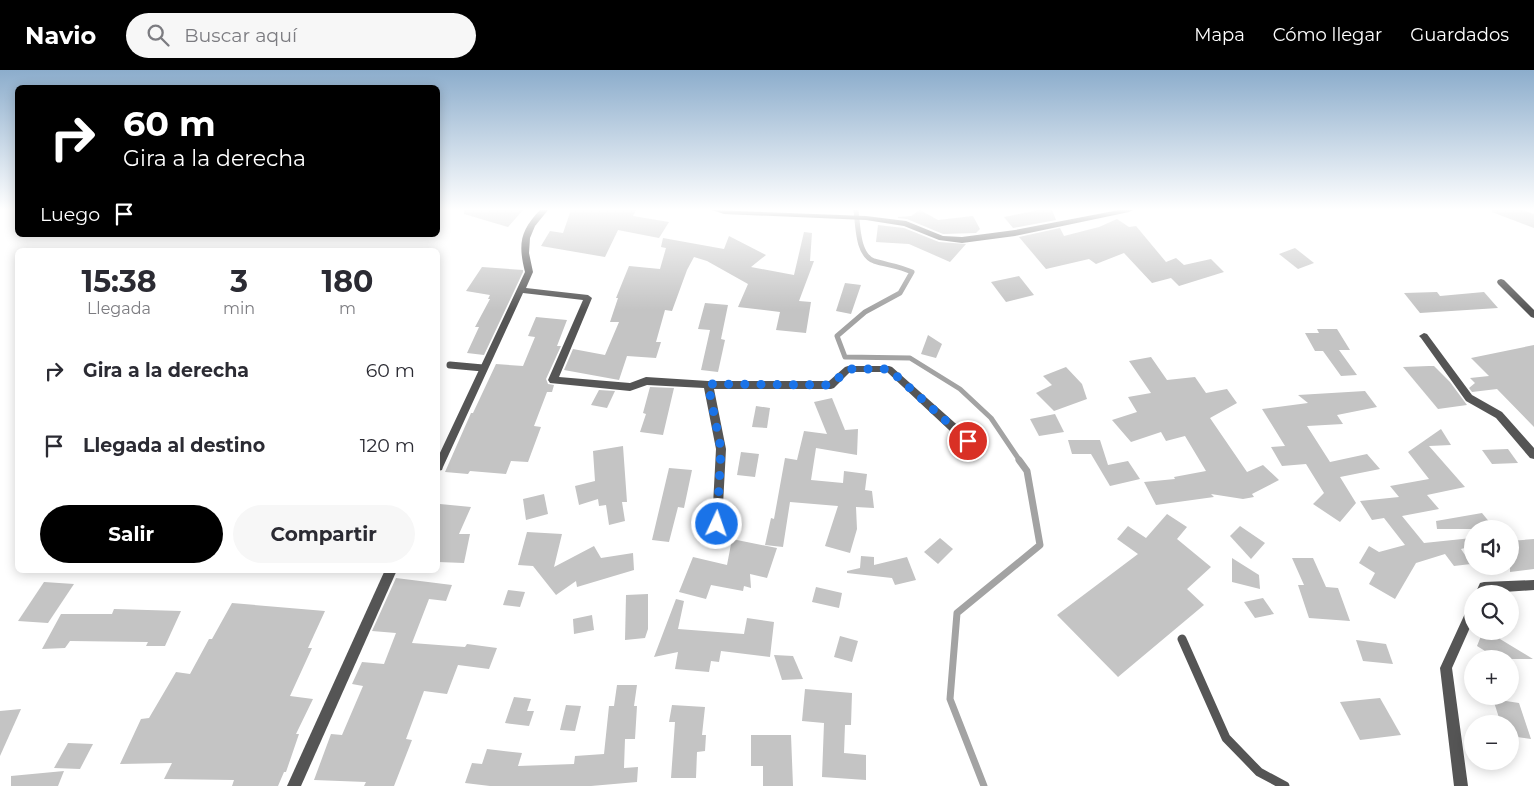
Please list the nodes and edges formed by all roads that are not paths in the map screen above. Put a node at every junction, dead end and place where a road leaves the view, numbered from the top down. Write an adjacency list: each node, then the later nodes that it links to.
1 (524, 243): 3 (street)
2 (1501, 282): 4 (street)
3 (520, 290): 7 (street); 8 (street)
4 (1534, 315)
5 (1424, 336): 10 (street)
6 (450, 365): 7 (lane)
7 (483, 368): 11 (street)
8 (708, 384): 9 (street); 12 (street)
9 (968, 441)
10 (1534, 455)
11 (440, 463)
12 (717, 524)
13 (389, 573): 18 (street)
14 (1534, 585): 15 (street)
15 (1519, 586)
16 (1464, 629): 20 (street)
17 (1182, 639): 19 (lane)
18 (294, 786)
19 (1286, 786)
20 (1461, 786)

